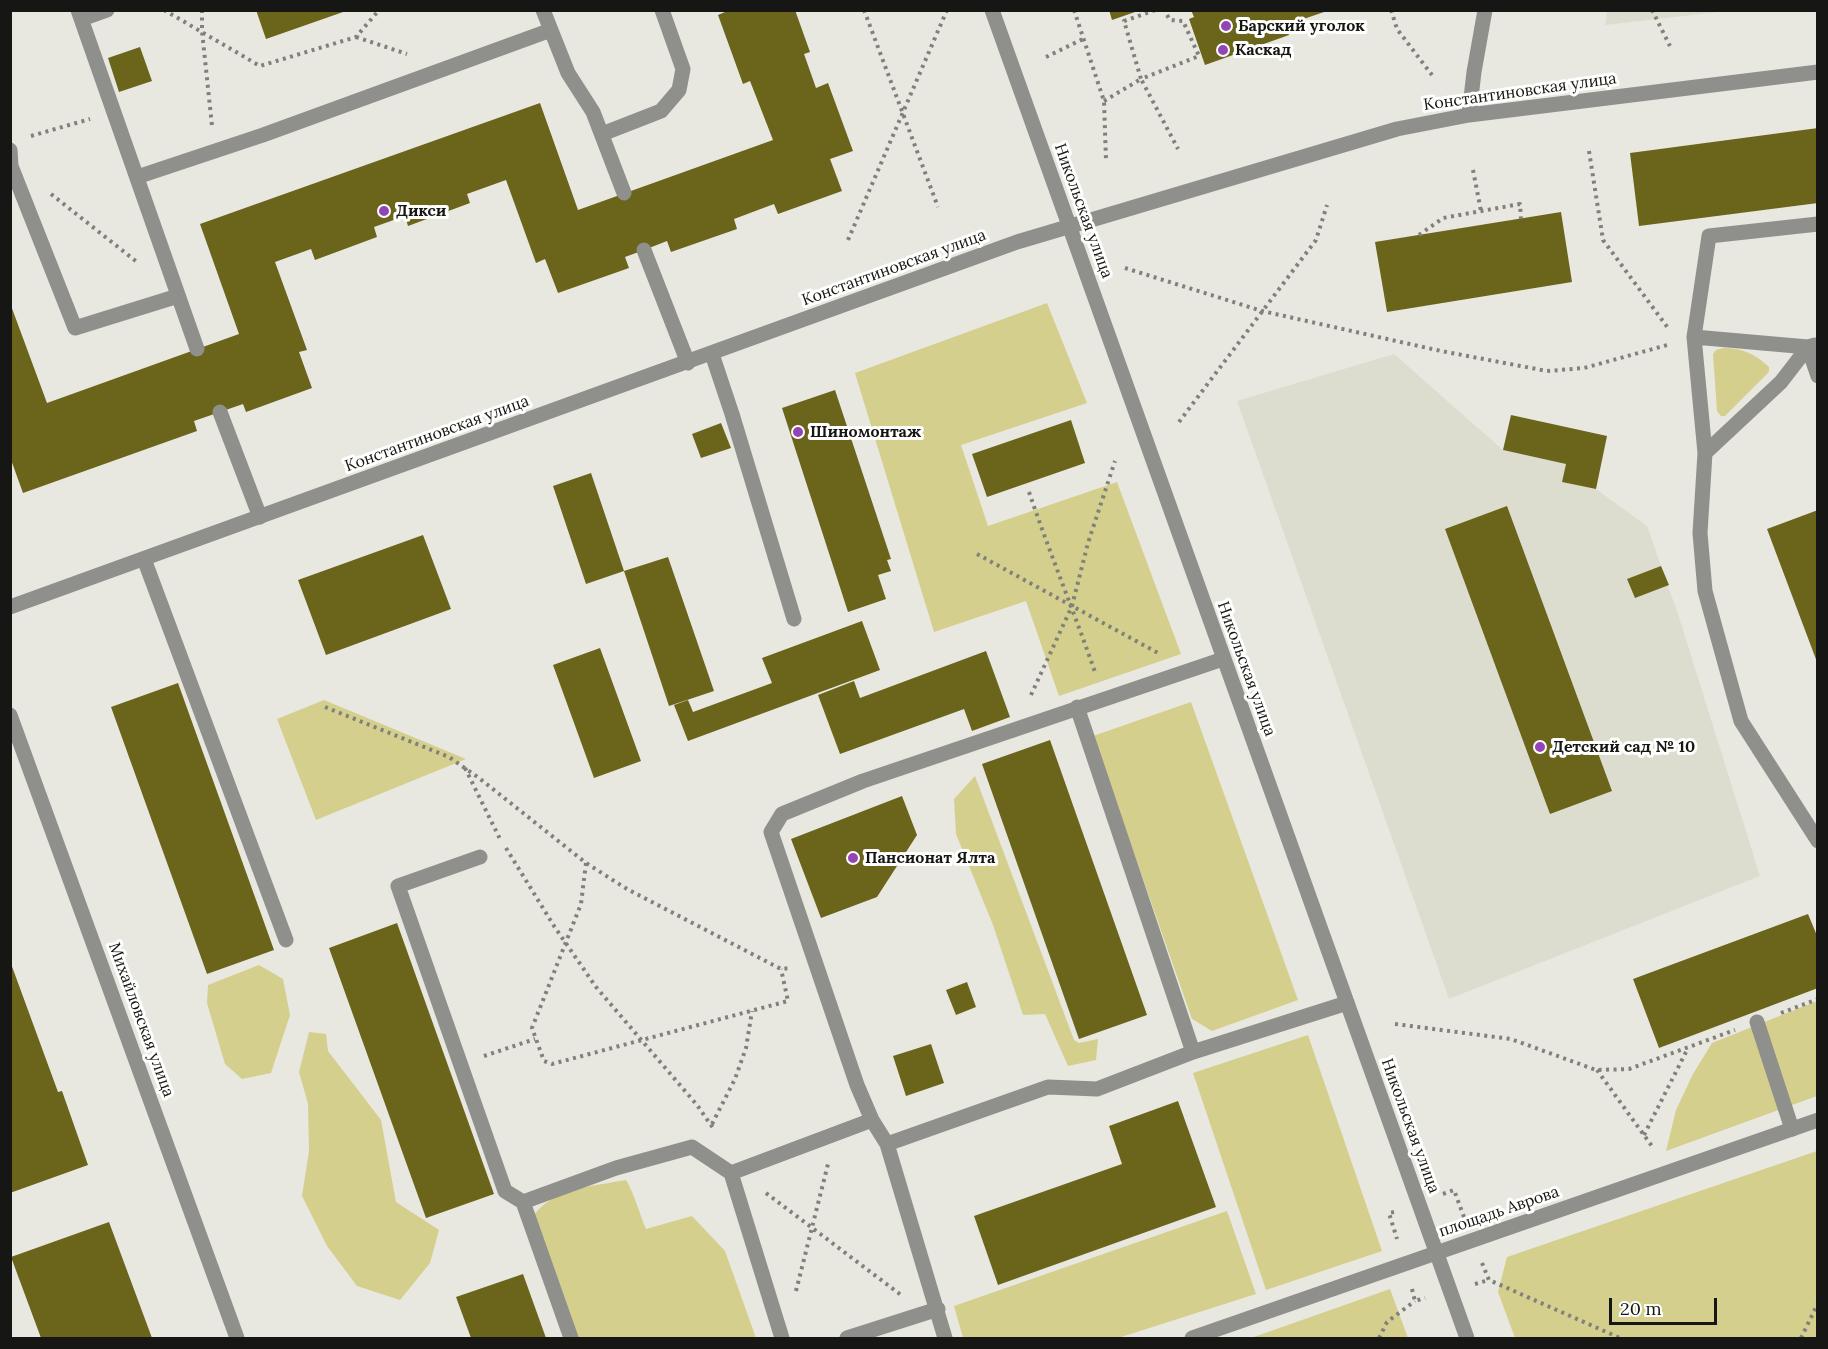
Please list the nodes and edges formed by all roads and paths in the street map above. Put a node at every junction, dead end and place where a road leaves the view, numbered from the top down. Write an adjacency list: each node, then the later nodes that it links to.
1 (107, 10): 16 (street)
2 (165, 10): 18 (path)
3 (202, 10): 18 (path)
4 (379, 10): 19 (path)
5 (543, 10): 17 (street)
6 (662, 10): 31 (street)
7 (864, 10): 30 (path)
8 (947, 10): 30 (path)
9 (992, 10): 46 (street, Никольская улица)
10 (1074, 10): 20 (path)
11 (1155, 10): 26 (path)
12 (1164, 10): 26 (path)
13 (1391, 10): 25 (path)
14 (1485, 10): 29 (street)
15 (1652, 10): 21 (path)
16 (80, 15): 28 (street)
17 (551, 30): 23 (street); 31 (street)
18 (201, 31): 19 (path); 34 (path)
19 (356, 36): 23 (path)
20 (1083, 39): 22 (path); 27 (path)
21 (1670, 46)
22 (1046, 57)
23 (447, 68): 34 (street)
24 (1818, 72): 29 (street, Константиновская улица)
25 (1432, 75)
26 (1141, 79): 27 (path); 33 (path)
27 (1104, 101): 36 (path)
28 (114, 112): 32 (path); 39 (street)
29 (1469, 115): 46 (street, Константиновская улица)
30 (903, 116): 42 (path); 48 (path)
31 (602, 134): 40 (street)
32 (16, 145): 37 (street)
33 (1178, 149)
34 (216, 151): 39 (street)
35 (1589, 151): 54 (path)
36 (1107, 160)
37 (11, 166): 50 (path); 52 (street)
38 (1473, 170): 43 (path)
39 (137, 177): 52 (street)
40 (624, 194)
41 (1327, 205): 53 (path)
42 (938, 207)
43 (1481, 212): 44 (path); 47 (path)
44 (1521, 219)
45 (1818, 224): 54 (street)
46 (1069, 226): 57 (street, Константиновская улица); 71 (street, Никольская улица)
47 (1419, 235)
48 (849, 240)
49 (644, 250): 58 (street)
50 (143, 267)
51 (1125, 268): 53 (path)
52 (178, 296): 56 (street)
53 (1262, 311): 54 (path); 61 (path)
54 (1694, 337): 55 (street); 62 (street)
55 (1813, 346): 59 (street); 62 (street)
56 (197, 349)
57 (712, 354): 58 (street, Константиновская улица); 70 (street)
58 (688, 363): 65 (street, Константиновская улица)
59 (1818, 376)
60 (220, 412): 65 (street)
61 (1179, 422)
62 (1706, 453): 79 (street)
63 (1115, 460): 68 (path)
64 (1029, 492): 68 (path)
65 (260, 517): 67 (street, Константиновская улица)
66 (976, 554): 68 (path)
67 (144, 559): 69 (street, Константиновская улица); 82 (street)
68 (1072, 606): 72 (path); 73 (path); 77 (path)
69 (10, 607)
70 (794, 619)
71 (1223, 659): 72 (street); 86 (street, Никольская улица)
72 (1190, 671): 73 (street)
73 (1104, 699): 75 (street)
74 (325, 707): 78 (path)
75 (1077, 707): 77 (street); 93 (street)
76 (10, 715): 113 (street, Михайловская улица)
77 (1015, 729): 84 (street)
78 (465, 768): 81 (path); 83 (path)
79 (1818, 841)
80 (480, 857): 95 (street)
81 (586, 863): 83 (path); 85 (path)
82 (286, 940)
83 (567, 944): 90 (path); 91 (path)
84 (816, 966): 85 (path); 97 (street)
85 (781, 969): 87 (path)
86 (1347, 1003): 93 (street); 107 (street, Никольская улица)
87 (752, 1011): 91 (path); 91 (path)
88 (1757, 1022): 99 (street)
89 (1395, 1024): 96 (path)
90 (535, 1039): 91 (path); 95 (path)
91 (641, 1041)
92 (1688, 1048): 101 (path)
93 (1193, 1052): 102 (street)
94 (1677, 1052): 96 (path)
95 (460, 1064): 105 (street)
96 (1596, 1070): 101 (path)
97 (872, 1120): 100 (street); 102 (street)
98 (1818, 1120): 99 (street, площадь Аврова)
99 (1792, 1129): 103 (street, площадь Аврова)
100 (837, 1133): 104 (street); 106 (path)
101 (1644, 1135): 103 (path)
102 (886, 1144): 112 (street)
103 (1670, 1172): 107 (street, площадь Аврова)
104 (731, 1173): 105 (street); 106 (path); 115 (street)
105 (524, 1202): 114 (street)
106 (812, 1227): 109 (path); 112 (path)
107 (1437, 1253): 118 (street, площадь Аврова); 120 (street, Никольская улица)
108 (1489, 1280): 121 (path)
109 (795, 1295)
110 (1415, 1301): 119 (path)
111 (1818, 1304): 122 (path)
112 (932, 1311): 116 (street); 117 (street)
113 (237, 1338)
114 (571, 1338)
115 (782, 1338)
116 (847, 1338)
117 (945, 1338)
118 (1192, 1338)
119 (1379, 1338)
120 (1467, 1338)
121 (1620, 1338)
122 (1801, 1338)

